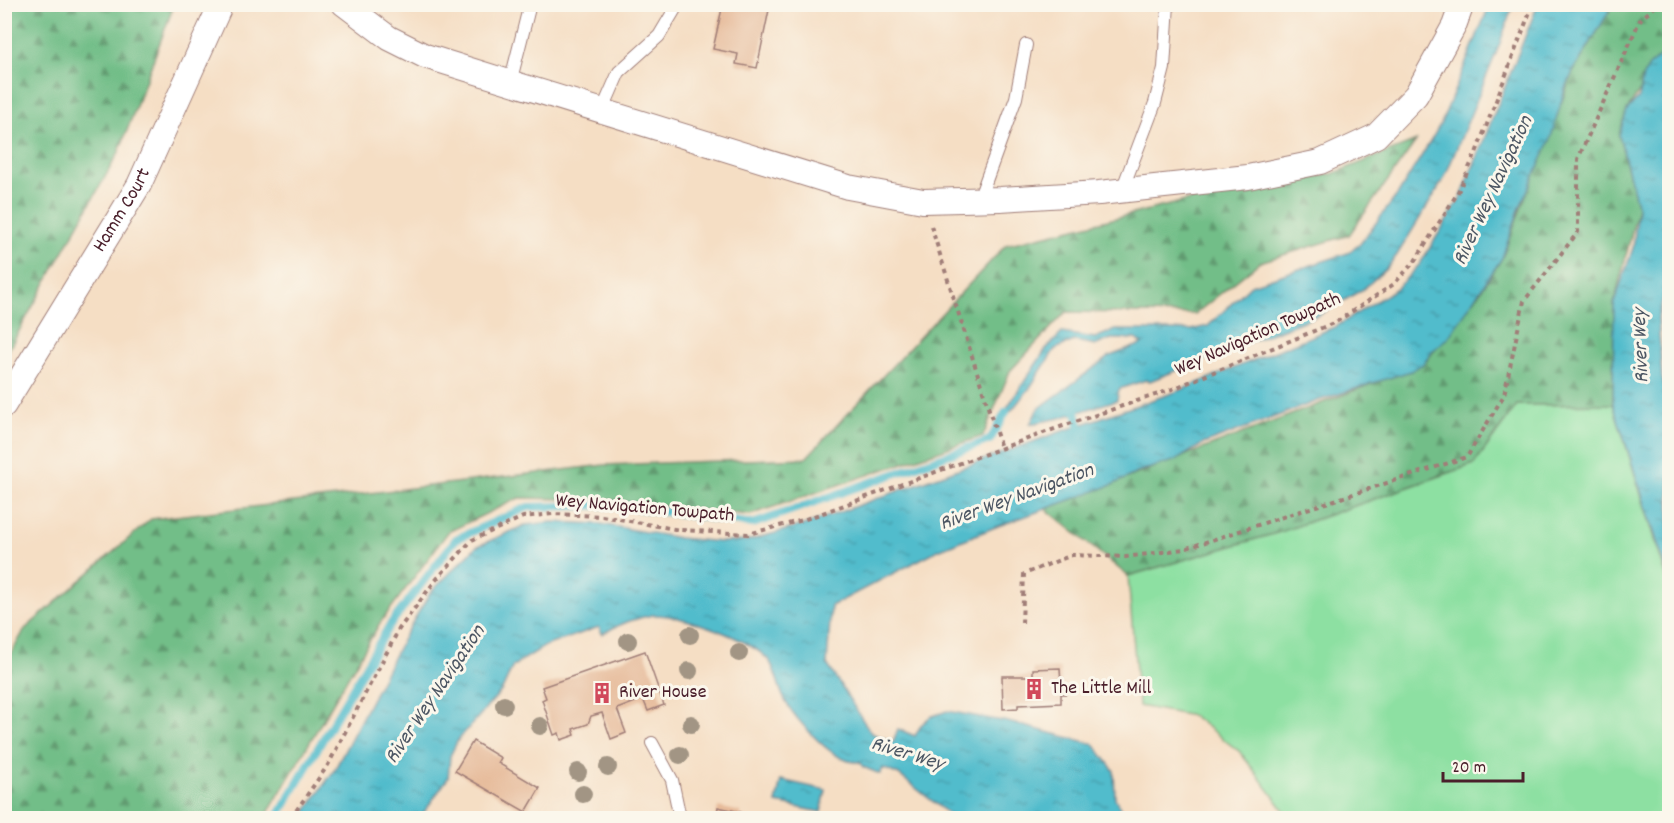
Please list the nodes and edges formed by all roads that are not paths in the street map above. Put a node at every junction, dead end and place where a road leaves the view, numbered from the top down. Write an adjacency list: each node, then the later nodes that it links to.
1 (221, 4): 12 (street, Hamm Court)
2 (344, 4): 8 (street)
3 (530, 4): 8 (lane)
4 (678, 4): 9 (lane)
5 (1168, 4): 10 (lane)
6 (1462, 4): 10 (street)
7 (1026, 45): 11 (lane)
8 (510, 82): 9 (street)
9 (602, 111): 11 (street)
10 (1122, 190): 11 (street)
11 (979, 200)
12 (4, 405)
13 (652, 743): 14 (lane)
14 (680, 819)

